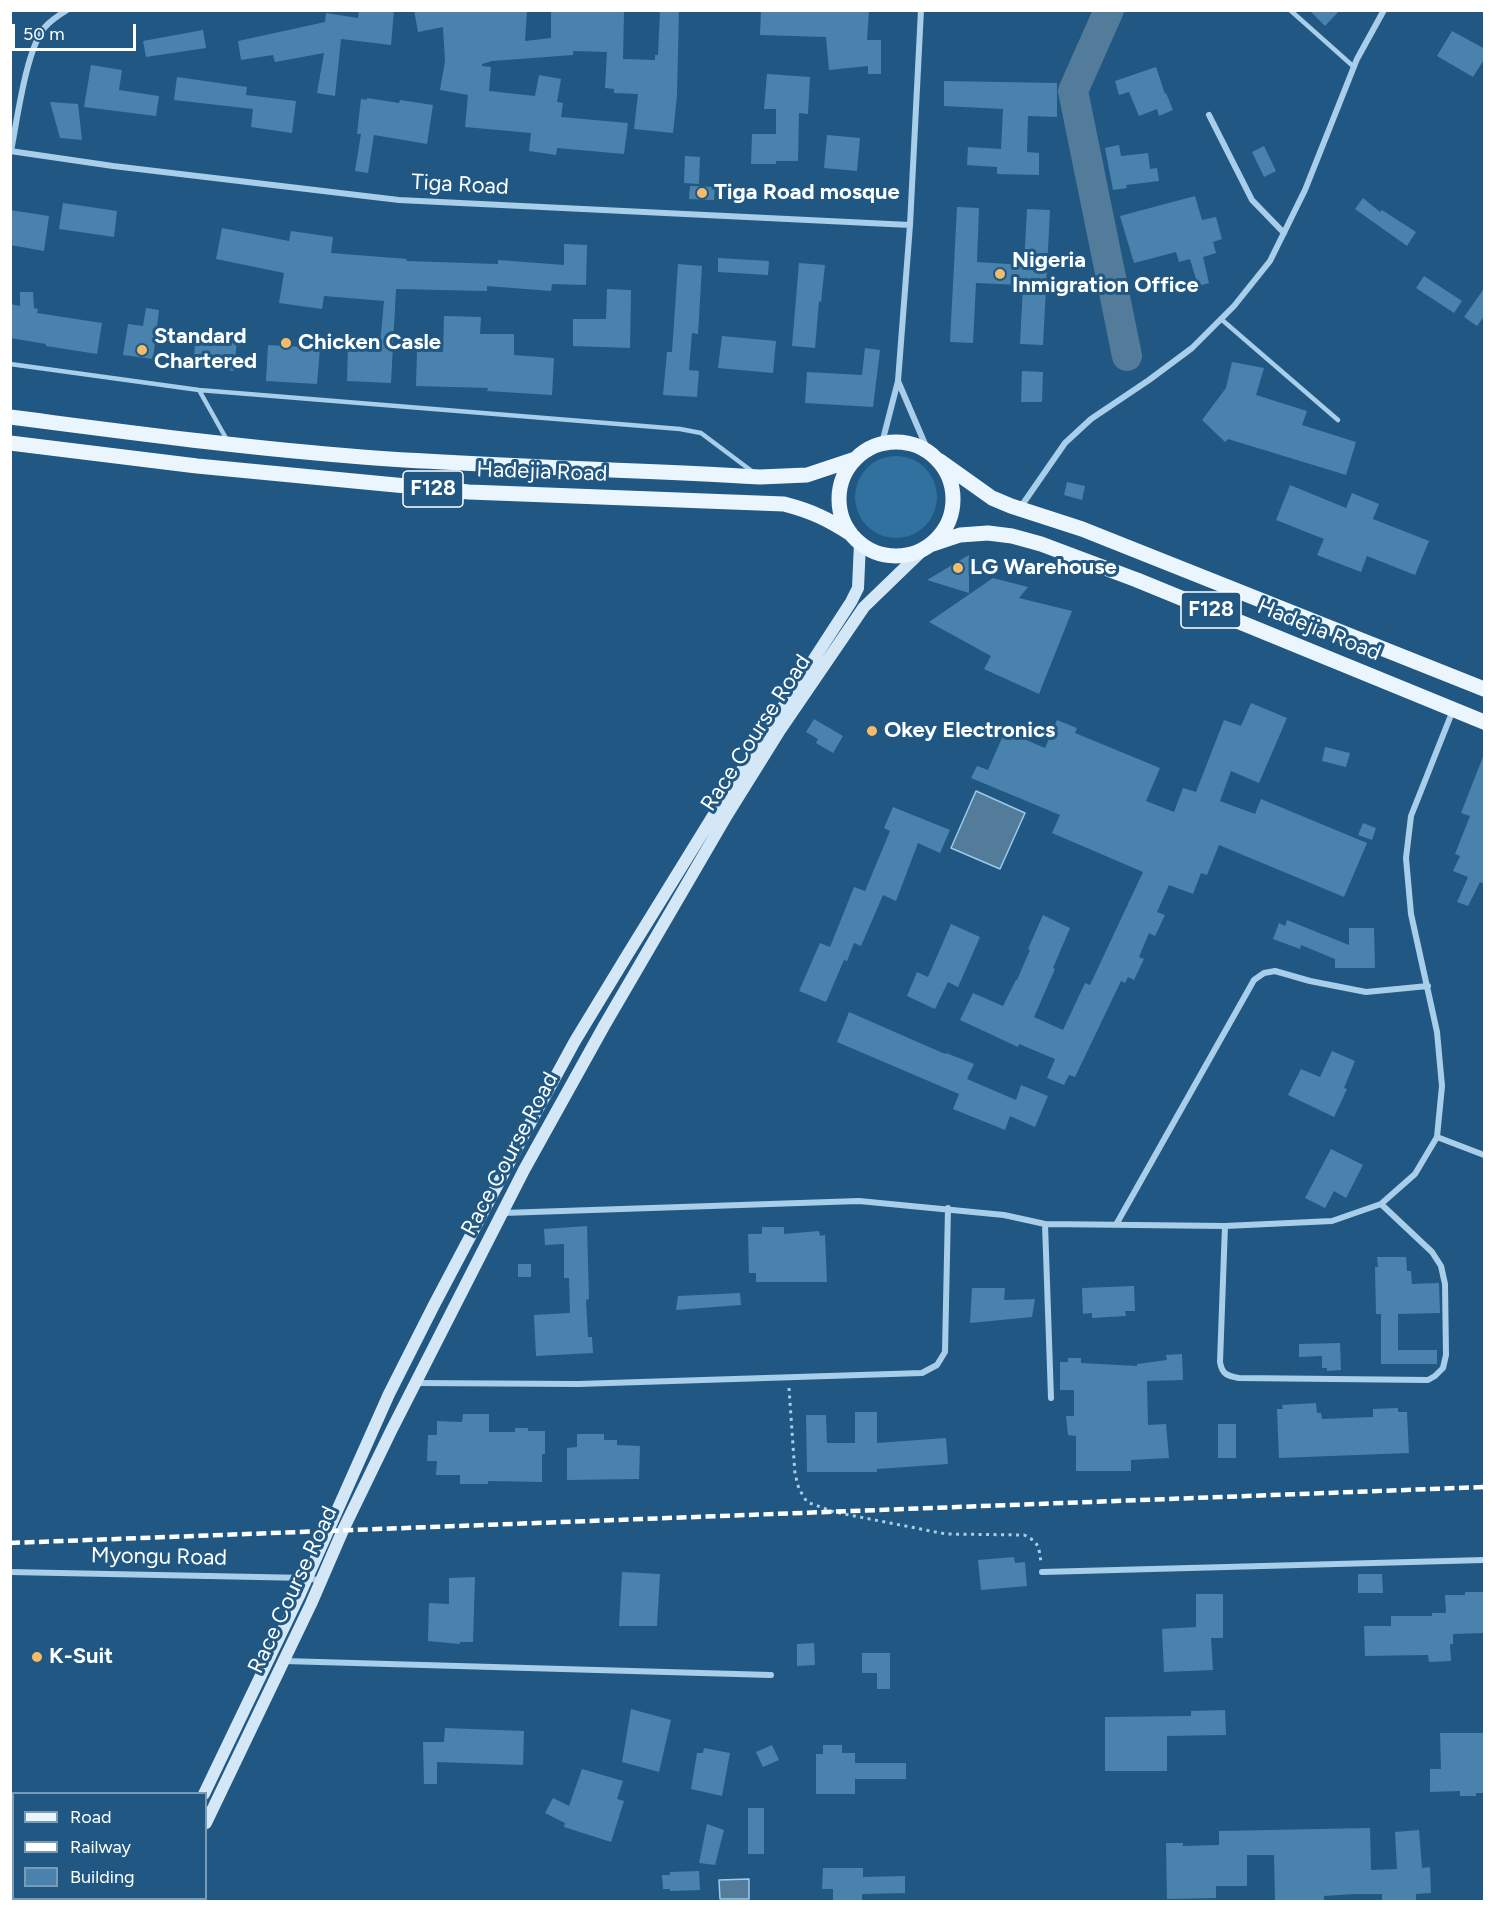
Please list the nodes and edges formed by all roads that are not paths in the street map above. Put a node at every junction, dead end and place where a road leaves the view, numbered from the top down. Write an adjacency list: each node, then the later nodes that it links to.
1 (67, 10): 7 (street)
2 (921, 10): 8 (street)
3 (1290, 10): 5 (lane)
4 (1384, 10): 5 (street)
5 (1354, 67): 9 (street)
6 (1209, 115): 9 (street)
7 (11, 151): 8 (street, Tiga Road)
8 (910, 225): 12 (street)
9 (1284, 233): 10 (street)
10 (1221, 319): 15 (lane); 22 (street)
11 (10, 364): 13 (lane)
12 (898, 381): 17 (street); 19 (street)
13 (199, 390): 18 (lane); 21 (lane)
14 (10, 417): 18 (main road, Hadejia Road / F128)
15 (1338, 420)
16 (10, 442): 23 (main road, Hadejia Road / F128)
17 (882, 443): 19 (main road, F128); 20 (main road, F128)
18 (229, 444): 21 (main road, Hadejia Road / F128)
19 (934, 456): 22 (main road, Hadejia Road / F128); 24 (main road)
20 (855, 459): 21 (main road, Hadejia Road / F128); 23 (main road)
21 (760, 477)
22 (1020, 509): 25 (main road, Hadejia Road / F128)
23 (856, 538): 24 (main road, F128); 42 (street, Race Course Road)
24 (927, 547): 26 (main road, Hadejia Road / F128); 33 (street, Race Course Road)
25 (1485, 689)
26 (1453, 710): 27 (main road, Hadejia Road / F128); 28 (street)
27 (1485, 722)
28 (1428, 986): 29 (street); 34 (street)
29 (1437, 1137): 30 (street); 31 (street)
30 (1485, 1155)
31 (1381, 1204): 36 (street); 36 (street)
32 (948, 1208): 33 (street); 35 (street); 37 (street)
33 (502, 1213): 37 (street, Race Course Road)
34 (1117, 1223): 35 (street); 36 (street)
35 (1045, 1224): 38 (street)
36 (1225, 1226)
37 (415, 1383): 43 (street, Race Course Road)
38 (1051, 1398)
39 (1485, 1560): 41 (street)
40 (10, 1572): 42 (street, Myongu Road)
41 (1042, 1572)
42 (307, 1578): 43 (street, Myongu Road); 46 (street, Race Course Road)
43 (322, 1581): 44 (street, Race Course Road)
44 (284, 1661): 45 (street); 47 (street, Race Course Road)
45 (771, 1675)
46 (205, 1792)
47 (207, 1822)

